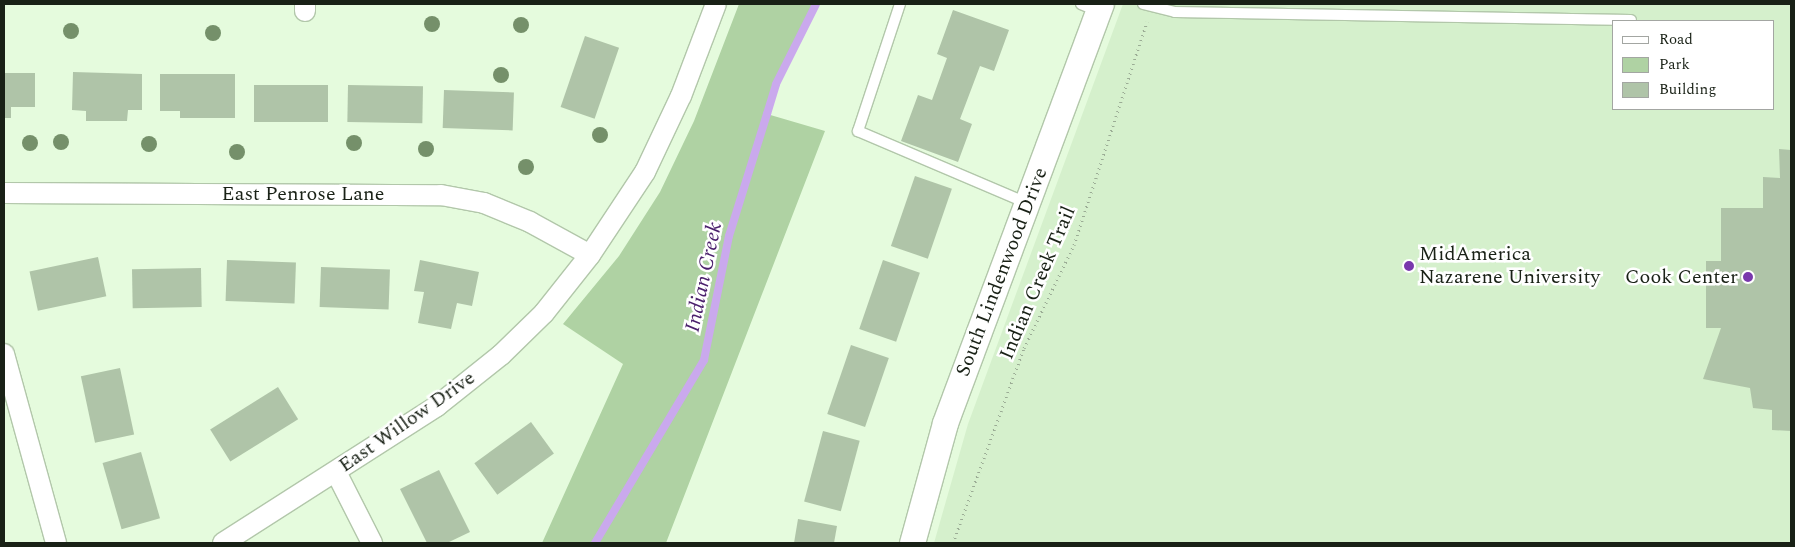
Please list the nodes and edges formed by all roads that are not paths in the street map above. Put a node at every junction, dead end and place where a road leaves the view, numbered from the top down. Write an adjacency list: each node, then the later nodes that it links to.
1 (716, 4): 8 (street, East Willow Drive)
2 (900, 4): 7 (lane)
3 (1143, 4): 5 (lane)
4 (1094, 6): 7 (street, South Lindenwood Drive)
5 (1631, 20)
6 (4, 193): 8 (street, East Penrose Lane)
7 (1028, 204): 14 (street, South Lindenwood Drive)
8 (590, 254): 10 (street, East Willow Drive)
9 (4, 354): 11 (street)
10 (336, 472): 12 (street, East Willow Drive); 13 (street)
11 (56, 543)
12 (223, 543)
13 (372, 543)
14 (912, 543)

